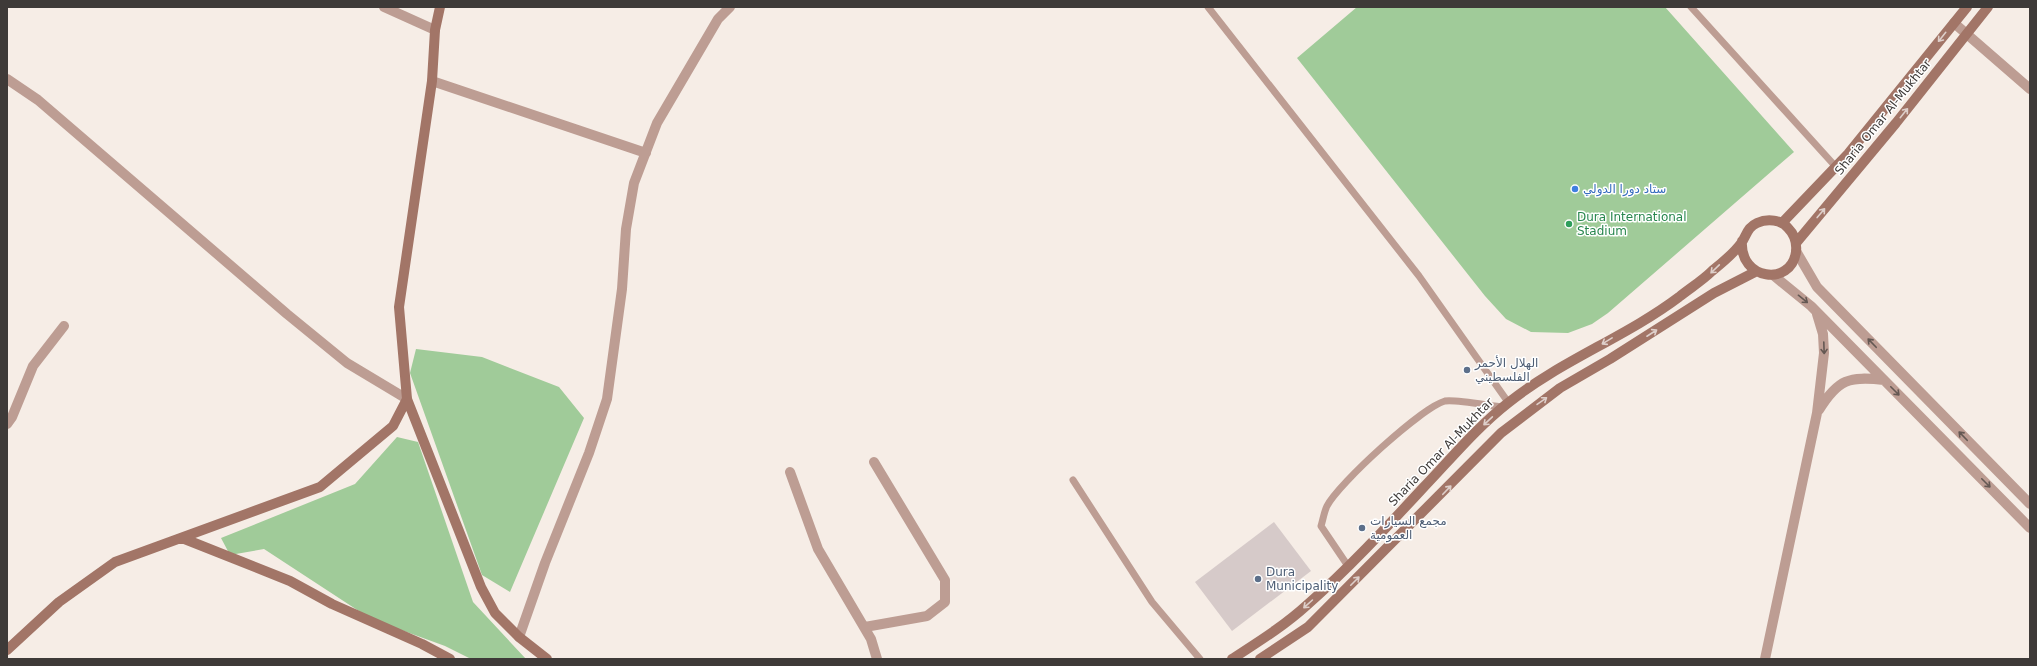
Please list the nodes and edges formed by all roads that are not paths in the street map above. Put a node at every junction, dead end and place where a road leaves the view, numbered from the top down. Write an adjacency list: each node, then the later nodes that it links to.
1 (384, 7): 9 (street)
2 (440, 7): 9 (main road)
3 (730, 7): 14 (street)
4 (1208, 7): 25 (lane)
5 (1691, 7): 15 (lane)
6 (1967, 7): 8 (main road, Sharia Omar Al-Mukhtar)
7 (1988, 7): 10 (main road, Sharia Omar Al-Mukhtar)
8 (1954, 23): 10 (street); 15 (main road, Sharia Omar Al-Mukhtar, one-way to 15)
9 (435, 30): 12 (main road)
10 (1966, 35): 13 (street); 18 (main road, Sharia Omar Al-Mukhtar, one-way to 10)
11 (7, 80): 24 (street)
12 (432, 81): 14 (street); 24 (main road)
13 (2030, 89)
14 (646, 153): 36 (street)
15 (1836, 167): 16 (main road, Sharia Omar Al-Mukhtar)
16 (1782, 223): 17 (main road); 18 (main road)
17 (1742, 241): 19 (main road); 25 (main road, Sharia Omar Al-Mukhtar, one-way to 25)
18 (1796, 247): 20 (main road); 31 (street, one-way to 18)
19 (1755, 272): 20 (main road); 43 (main road, one-way to 19)
20 (1772, 275): 21 (street, one-way to 21)
21 (1816, 311): 23 (street); 26 (street, one-way to 26)
22 (64, 326): 27 (street)
23 (1884, 380): 26 (street); 32 (street, one-way to 32)
24 (407, 399): 33 (main road); 36 (main road)
25 (1506, 405): 34 (main road, Sharia Omar Al-Mukhtar, one-way to 34); 34 (lane)
26 (1817, 413): 44 (street)
27 (7, 424)
28 (874, 462): 35 (street)
29 (790, 472): 35 (street)
30 (1073, 480): 41 (lane)
31 (2030, 504)
32 (2030, 528)
33 (182, 538): 37 (main road); 38 (main road)
34 (1348, 566): 42 (main road, Sharia Omar Al-Mukhtar, one-way to 42)
35 (865, 626): 40 (street)
36 (520, 637): 39 (main road)
37 (7, 650)
38 (450, 659)
39 (547, 659)
40 (877, 659)
41 (1200, 659)
42 (1232, 659)
43 (1260, 659)
44 (1765, 659)

